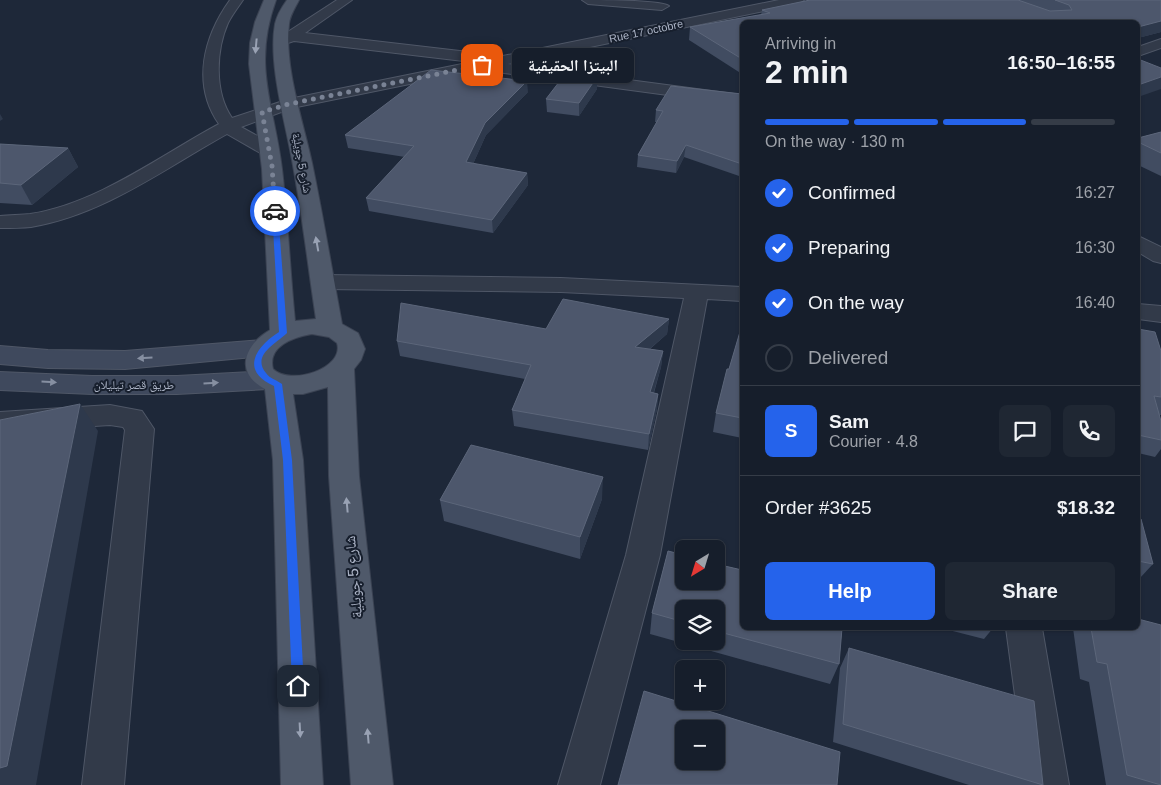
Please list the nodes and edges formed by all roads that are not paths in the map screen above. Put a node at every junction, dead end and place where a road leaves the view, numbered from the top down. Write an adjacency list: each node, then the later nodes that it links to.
1 (237, 0): 22 (street)
2 (270, 0): 21 (main road, one-way to 21)
3 (292, 0): 12 (main road, شارع 5 جويلية)
4 (346, 0): 12 (street)
5 (588, 0): 7 (street)
6 (798, 0): 8 (street, Rue 17 octobre)
7 (663, 3): 11 (street)
8 (750, 5): 9 (street, Rue 17 octobre)
9 (720, 16): 10 (street); 11 (street, Rue 17 octobre)
10 (735, 25)
11 (650, 31): 16 (street, Rue 17 octobre)
12 (286, 39): 16 (street); 20 (main road, شارع 5 جويلية)
13 (1161, 43): 14 (street)
14 (1140, 51)
15 (1140, 57): 17 (street)
16 (503, 61): 18 (street, Rue 17 octobre)
17 (1153, 62)
18 (482, 65): 19 (street); 20 (street, Rue 17 octobre)
19 (740, 100)
20 (289, 104): 21 (street, Rue 17 octobre); 27 (main road, شارع 5 جويلية, one-way to 20)
21 (262, 112): 22 (street, Rue 17 octobre); 23 (main road)
22 (229, 126): 23 (street); 24 (street, Rue 17 octobre)
23 (269, 150): 33 (main road)
24 (0, 222)
25 (1140, 244): 26 (street)
26 (1161, 256)
27 (324, 282): 28 (street); 32 (main road, شارع 5 جويلية)
28 (697, 292): 29 (street); 43 (street)
29 (740, 294)
30 (1140, 312): 31 (street)
31 (1161, 314)
32 (330, 327): 33 (main road); 35 (main road)
33 (273, 341): 34 (main road, طريق قصر تيليلان, one-way to 34); 37 (main road)
34 (0, 355)
35 (341, 369): 37 (main road); 42 (main road, شارع 5 جويلية, one-way to 35)
36 (0, 381): 37 (main road, طريق قصر تيليلان, one-way to 37)
37 (273, 382): 40 (main road, one-way to 40)
38 (0, 422): 41 (street)
39 (1024, 630): 44 (street)
40 (298, 784)
41 (103, 785)
42 (372, 785)
43 (579, 785)
44 (1048, 785)

